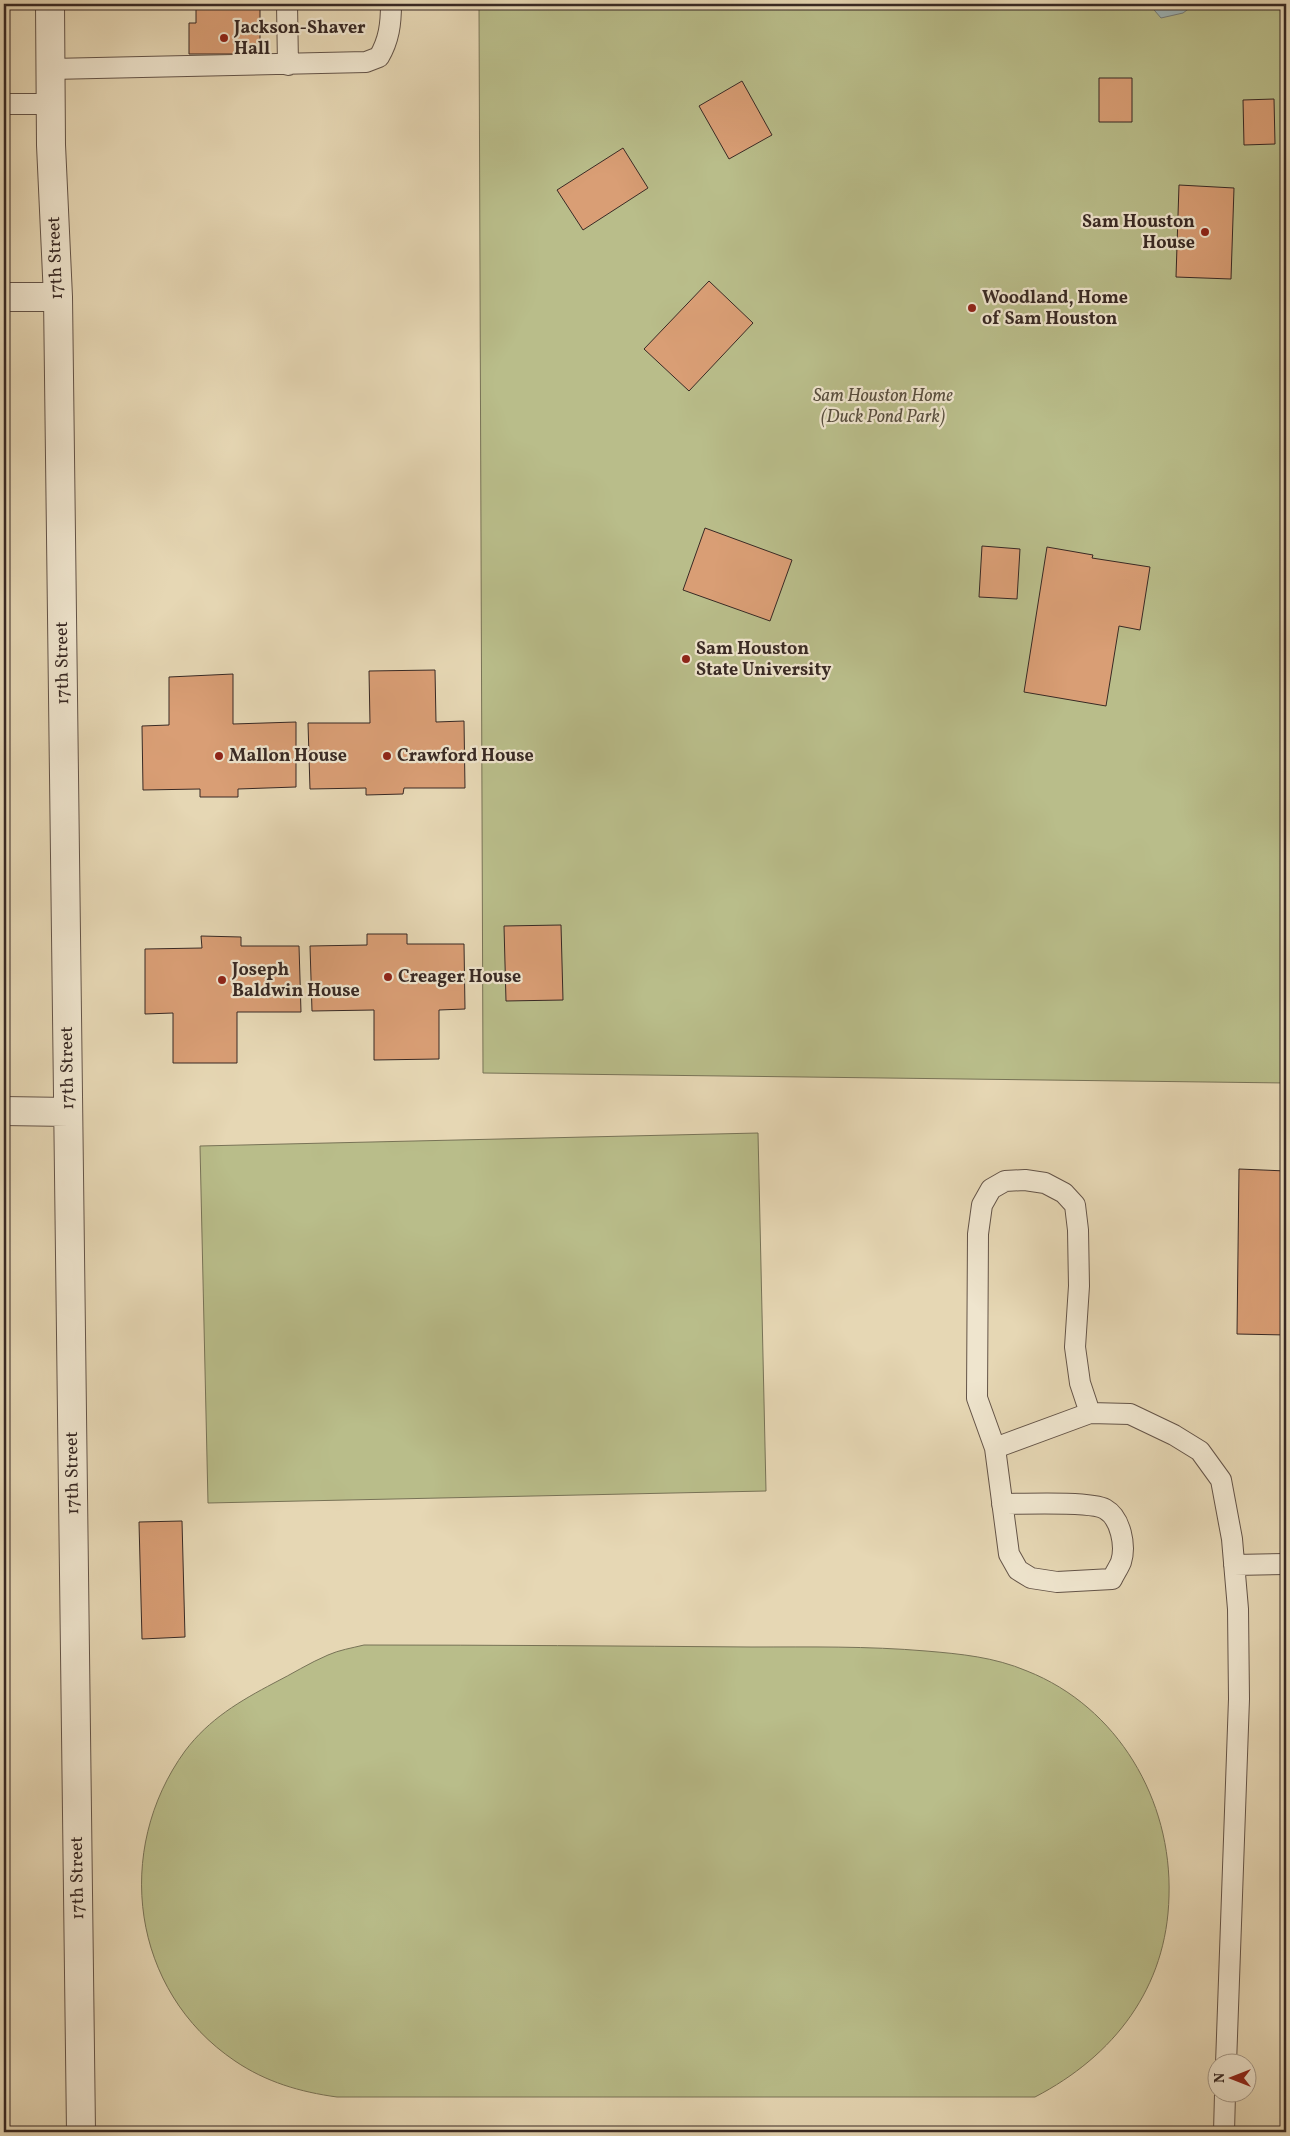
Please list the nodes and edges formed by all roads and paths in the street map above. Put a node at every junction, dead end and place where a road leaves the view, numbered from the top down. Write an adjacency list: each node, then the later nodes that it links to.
1 (50, 4): 5 (street, 17th Street)
2 (287, 4): 4 (lane)
3 (391, 4): 4 (lane)
4 (288, 65): 5 (lane)
5 (51, 69): 7 (street, 17th Street)
6 (4, 104): 7 (lane)
7 (51, 104): 9 (street, 17th Street)
8 (4, 296): 9 (street)
9 (58, 297): 11 (street, 17th Street)
10 (4, 1111): 11 (street)
11 (68, 1112): 19 (street, 17th Street)
12 (1090, 1413): 13 (lane); 13 (lane); 16 (lane)
13 (995, 1448): 14 (lane)
14 (1002, 1504): 14 (lane)
15 (1286, 1564): 16 (lane)
16 (1234, 1565): 17 (lane)
17 (1226, 2054)
18 (1225, 2104): 20 (lane)
19 (81, 2132)
20 (1224, 2132)

